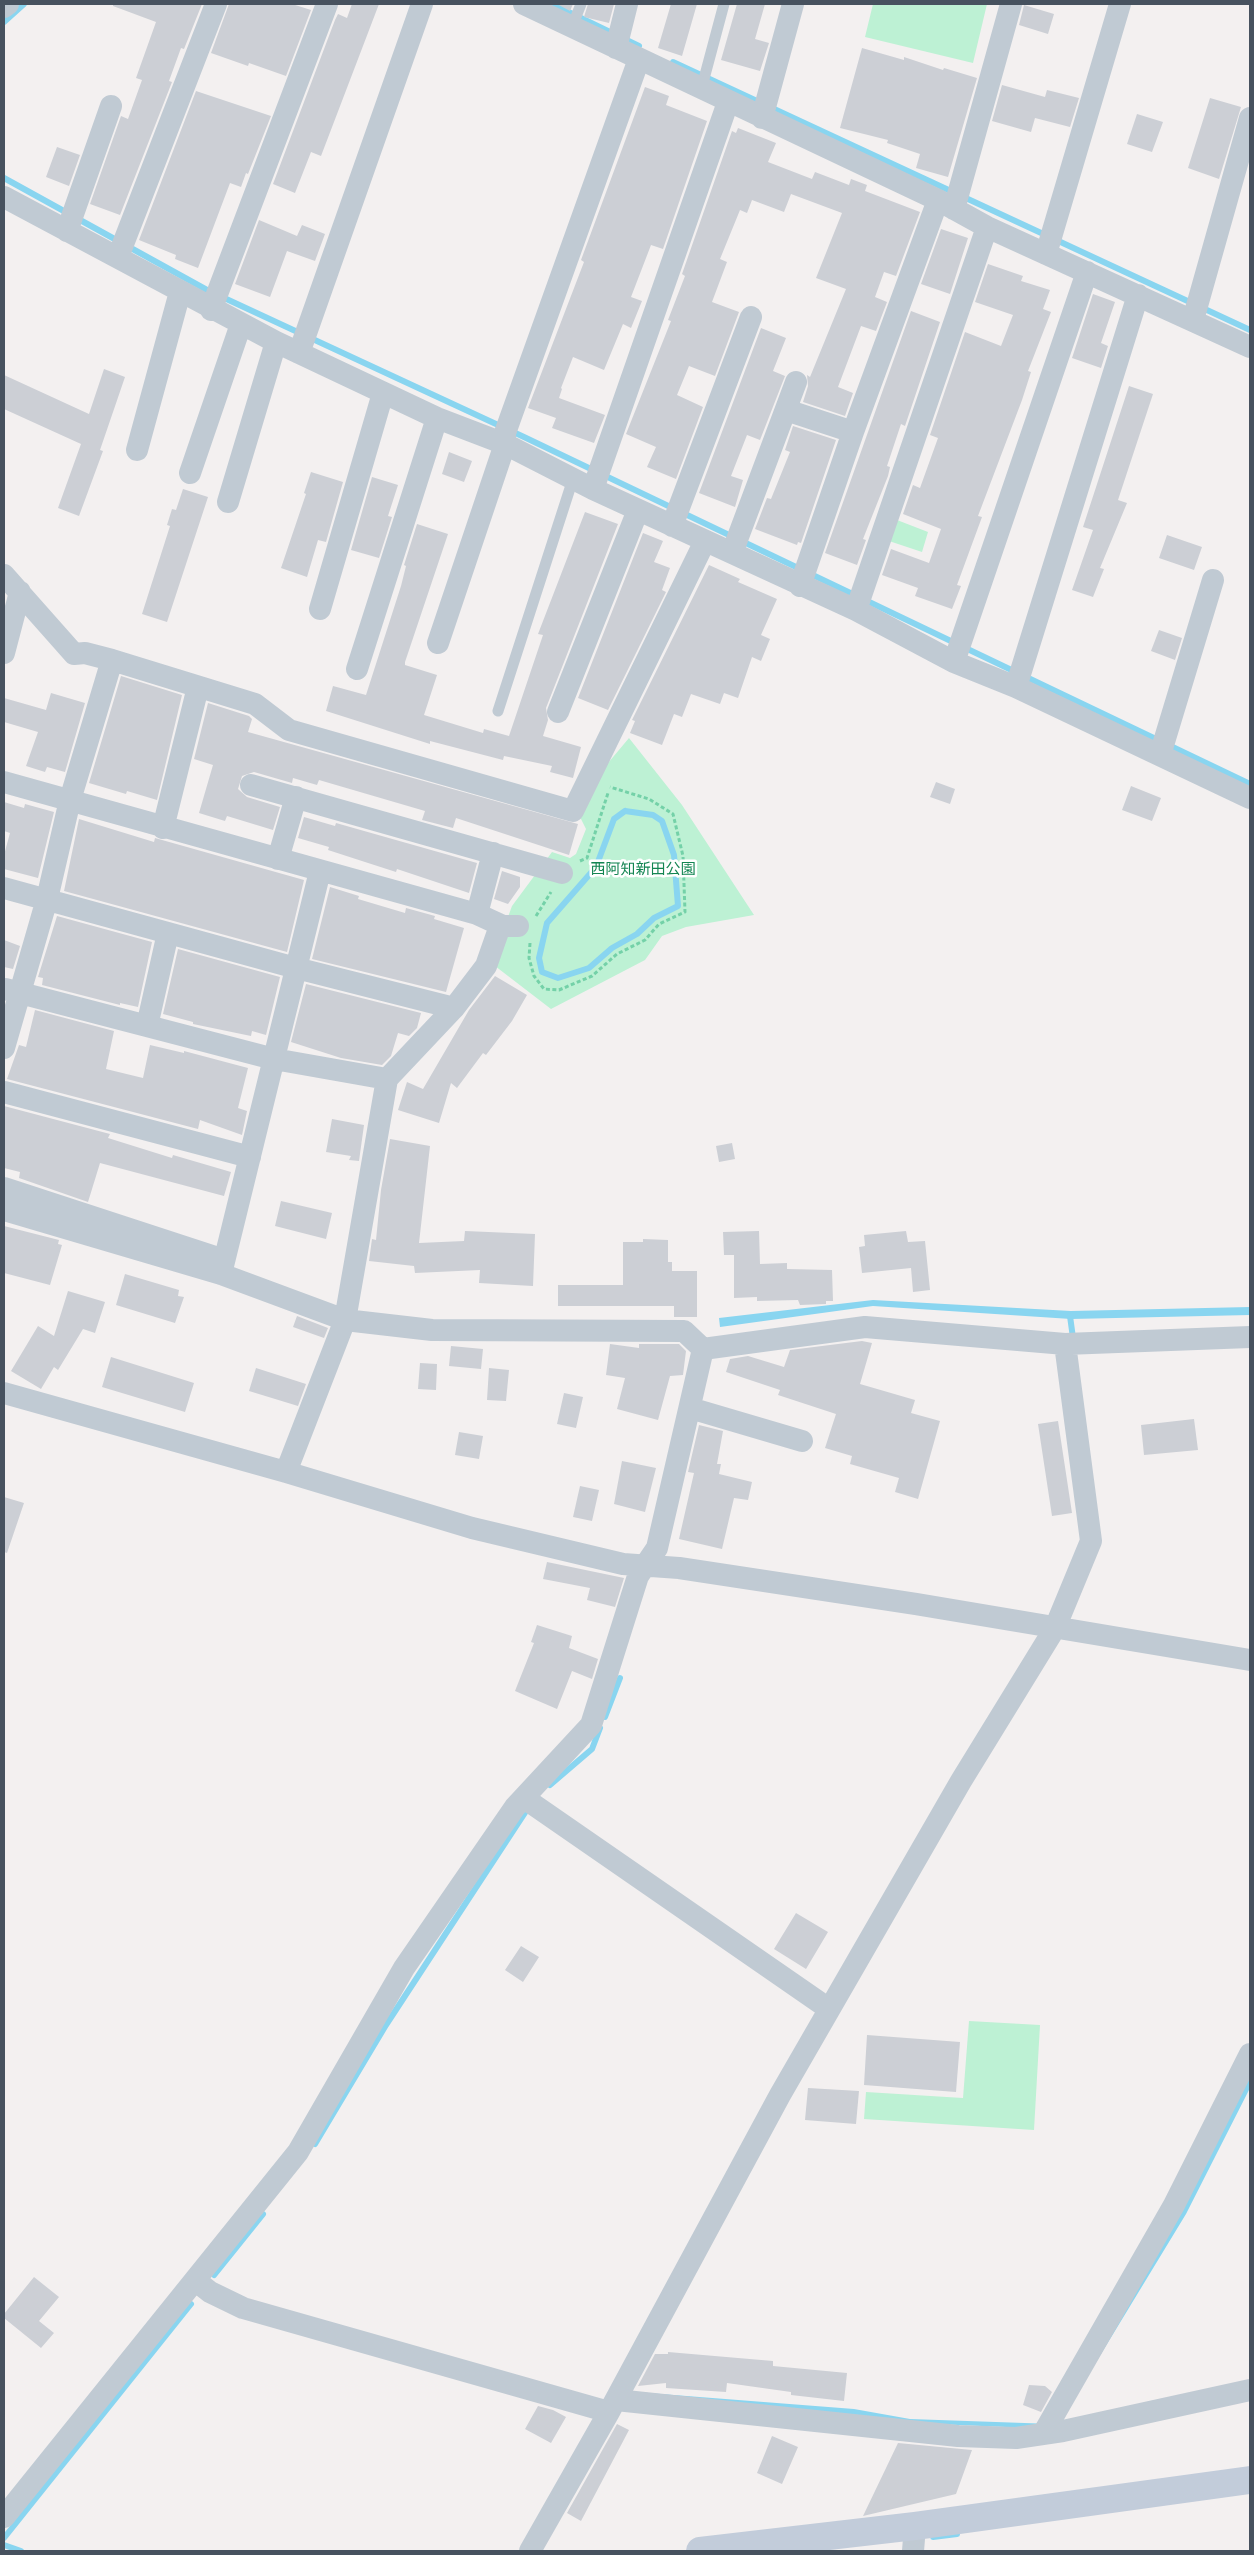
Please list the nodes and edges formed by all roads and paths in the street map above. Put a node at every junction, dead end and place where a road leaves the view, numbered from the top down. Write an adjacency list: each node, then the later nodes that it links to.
1 (8, 4): 11 (street)
2 (216, 4): 25 (street)
3 (327, 4): 29 (street)
4 (422, 4): 35 (street)
5 (524, 4): 12 (street)
6 (628, 4): 13 (street)
7 (724, 4): 15 (lane)
8 (793, 4): 18 (street)
9 (1011, 4): 21 (street)
10 (1120, 4): 24 (street)
11 (4, 7)
12 (577, 15): 13 (street)
13 (618, 40): 14 (street)
14 (639, 59): 15 (street); 40 (street)
15 (704, 80): 16 (street)
16 (728, 102): 18 (street); 44 (street)
17 (111, 106): 22 (street)
18 (764, 109): 21 (street)
19 (1250, 118): 30 (street)
20 (4, 197): 22 (street)
21 (952, 200): 23 (street); 41 (street)
22 (70, 223): 25 (street)
23 (987, 227): 24 (street); 54 (street)
24 (1049, 244): 26 (street)
25 (121, 250): 27 (street)
26 (1087, 272): 28 (street); 59 (street)
27 (180, 292): 29 (street); 42 (street)
28 (1138, 295): 30 (street); 62 (street)
29 (212, 309): 32 (street)
30 (1195, 311): 34 (street)
31 (751, 317): 47 (street)
32 (241, 324): 33 (street); 43 (street)
33 (276, 342): 35 (street); 45 (street)
34 (1250, 347)
35 (299, 352): 37 (street)
36 (796, 382): 38 (street)
37 (383, 393): 39 (street); 55 (street)
38 (786, 410): 41 (street); 49 (street)
39 (437, 418): 40 (street); 60 (street)
40 (507, 432): 44 (street); 56 (street)
41 (853, 432): 52 (street)
42 (136, 450)
43 (190, 473)
44 (586, 485): 46 (street); 63 (lane)
45 (228, 502)
46 (638, 510): 47 (street); 64 (street)
47 (673, 526): 48 (street)
48 (705, 541): 49 (street); 61 (street)
49 (733, 552): 52 (street)
50 (4, 574): 53 (street)
51 (1213, 580): 65 (street)
52 (801, 585): 54 (street)
53 (20, 592): 57 (street); 58 (street)
54 (856, 609): 59 (street)
55 (320, 610)
56 (438, 643)
57 (4, 653)
58 (112, 660): 61 (street); 70 (street)
59 (954, 661): 62 (street)
60 (357, 669)
61 (198, 687): 71 (street)
62 (1016, 687): 65 (street)
63 (498, 711)
64 (558, 712)
65 (1160, 754): 69 (street)
66 (4, 782): 70 (street)
67 (251, 784): 68 (street)
68 (296, 797): 72 (street); 73 (street)
69 (1250, 798)
70 (70, 800): 71 (street); 77 (street)
71 (162, 828): 73 (street)
72 (494, 853): 75 (street); 78 (street)
73 (278, 859): 74 (street)
74 (320, 871): 78 (street); 81 (street)
75 (562, 873): 79 (path); 79 (path)
76 (4, 888): 77 (street)
77 (47, 899): 80 (street); 82 (street)
78 (477, 914): 79 (street)
79 (517, 926): 83 (street)
80 (168, 932): 81 (street); 84 (street)
81 (296, 968): 83 (street); 86 (street)
82 (11, 990): 84 (street); 85 (street)
83 (454, 1008): 87 (street)
84 (147, 1026): 86 (street)
85 (4, 1048)
86 (274, 1059): 87 (street); 89 (street)
87 (387, 1079): 93 (street)
88 (4, 1092): 89 (street)
89 (250, 1157): 92 (street)
90 (4, 1188): 92 (street)
91 (4, 1210): 92 (street)
92 (223, 1267): 93 (street)
93 (345, 1320): 96 (street); 100 (street)
94 (1250, 1337): 95 (street)
95 (1065, 1344): 96 (street); 102 (street)
96 (703, 1349): 98 (street)
97 (4, 1393): 100 (street)
98 (690, 1408): 99 (street); 101 (street)
99 (802, 1440)
100 (286, 1472): 101 (street)
101 (646, 1565): 102 (street); 104 (street)
102 (1055, 1628): 103 (street); 105 (street)
103 (1250, 1660)
104 (524, 1798): 105 (street); 107 (street)
105 (829, 2009): 109 (street)
106 (1250, 2054): 110 (street)
107 (196, 2281): 109 (street); 112 (street)
108 (1250, 2390): 110 (street)
109 (612, 2406): 110 (street); 114 (street)
110 (1043, 2434)
111 (1250, 2480): 113 (street)
112 (4, 2517)
113 (914, 2539): 115 (street)
114 (530, 2551)
115 (700, 2551)

